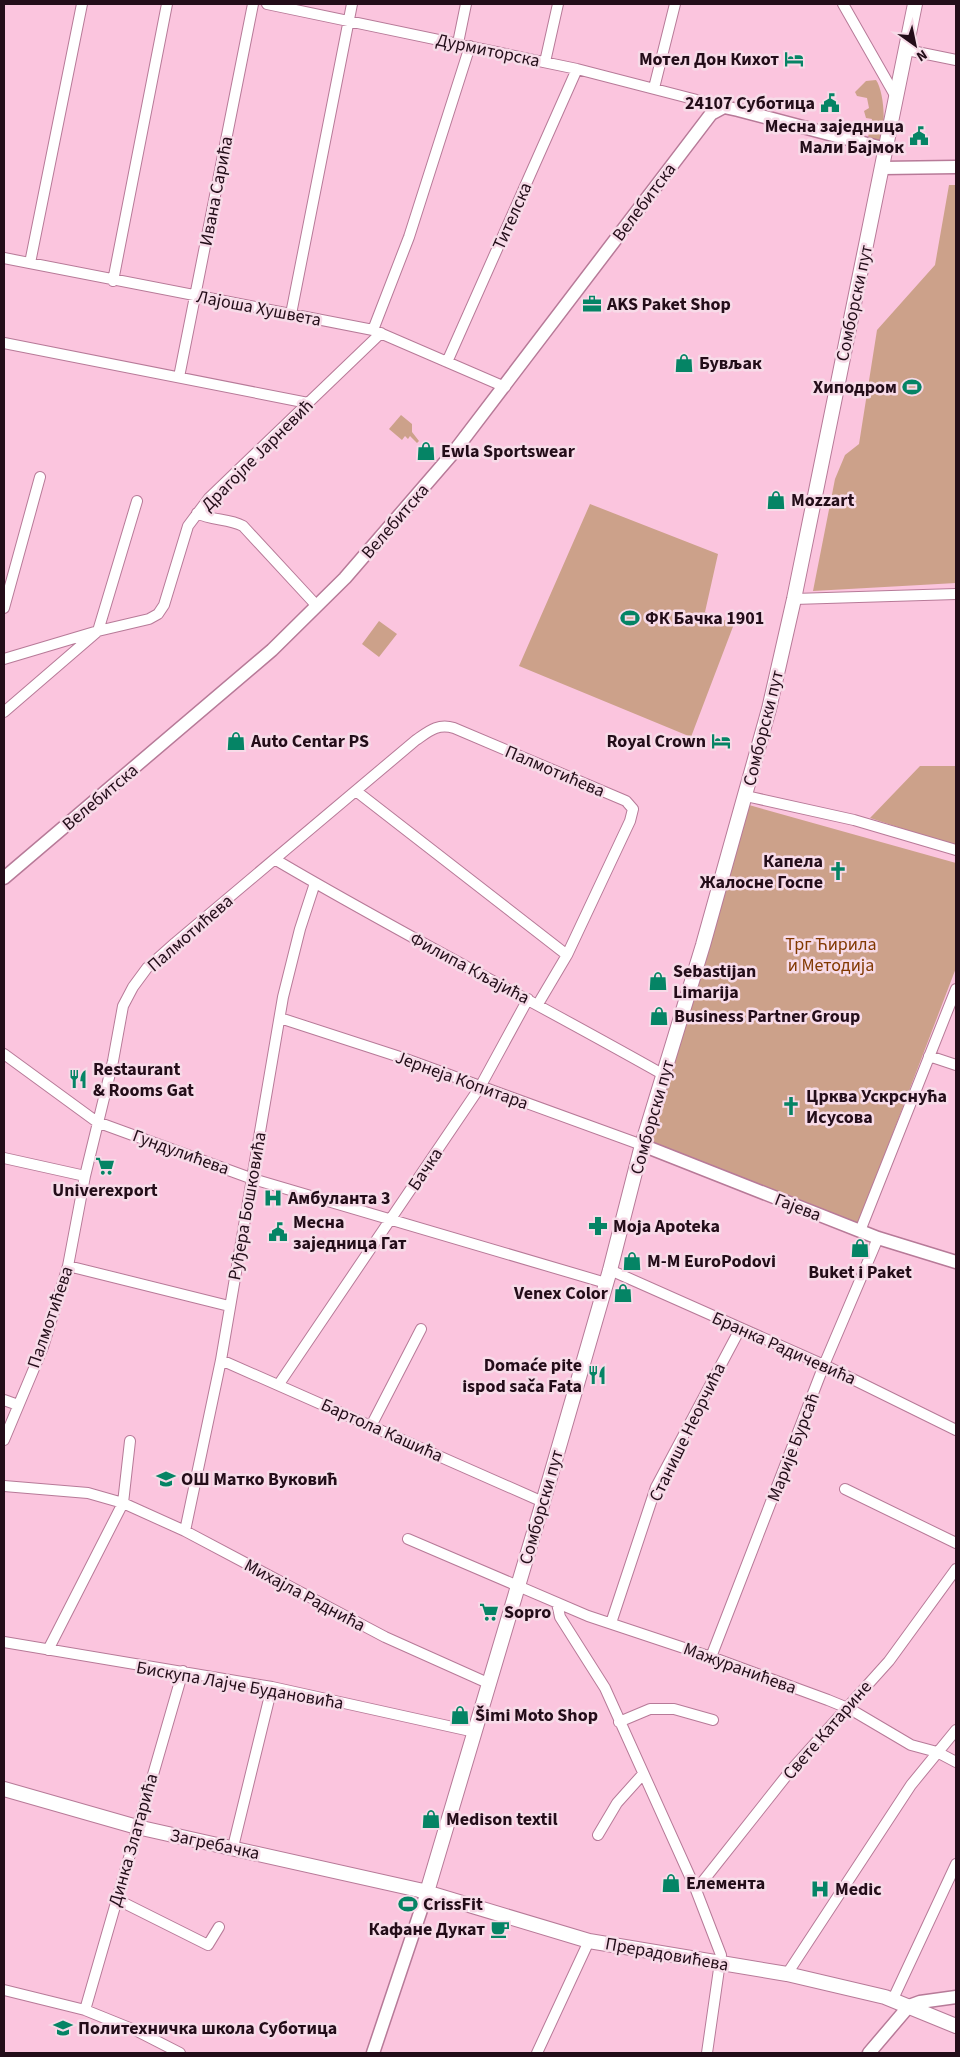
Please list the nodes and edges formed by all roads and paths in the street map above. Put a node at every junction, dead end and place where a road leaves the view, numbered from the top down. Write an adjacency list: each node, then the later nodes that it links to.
1 (82, 4): 27 (street)
2 (167, 4): 28 (street)
3 (253, 4): 29 (street, Ивана Сарића)
4 (267, 4): 11 (street, Дурмиторска)
5 (352, 4): 11 (street)
6 (466, 4): 12 (street)
7 (558, 4): 16 (street)
8 (675, 4): 18 (street)
9 (843, 4): 19 (street)
10 (915, 4): 14 (main road, Сомборски пут)
11 (348, 21): 12 (street, Дурмиторска); 30 (street)
12 (458, 43): 13 (street, Дурмиторска)
13 (470, 46): 16 (street, Дурмиторска); 31 (street)
14 (907, 50): 15 (street); 19 (main road, Сомборски пут)
15 (956, 60)
16 (545, 62): 17 (street, Дурмиторска)
17 (577, 69): 18 (street, Дурмиторска); 33 (street, Тителска)
18 (654, 88): 20 (street, Дурмиторска)
19 (896, 97): 23 (main road, Сомборски пут)
20 (706, 102): 21 (street, Дурмиторска); 22 (street)
21 (724, 107): 22 (street, Велебитска); 23 (street, Дурмиторска)
22 (711, 114): 35 (street, Велебитска)
23 (886, 149): 25 (main road, Сомборски пут)
24 (956, 167): 25 (street)
25 (882, 168): 41 (main road, Сомборски пут)
26 (4, 258): 27 (street, Лајоша Хушвета)
27 (30, 263): 28 (street, Лајоша Хушвета)
28 (112, 281): 29 (street, Лајоша Хушвета)
29 (196, 296): 30 (street, Лајоша Хушвета); 34 (street, Ивана Сарића)
30 (291, 314): 31 (street, Лајоша Хушвета)
31 (377, 332): 33 (street, Лајоша Хушвета); 36 (street, Драгојле Јарневић)
32 (4, 343): 34 (street)
33 (447, 362): 35 (street, Лајоша Хушвета)
34 (179, 377): 36 (street)
35 (505, 387): 42 (street, Велебитска)
36 (308, 403): 39 (street, Драгојле Јарневић)
37 (40, 477): 43 (street)
38 (137, 500): 44 (street)
39 (198, 513): 42 (street); 44 (street, Драгојле Јарневић)
40 (956, 594): 41 (street)
41 (794, 599): 50 (main road, Сомборски пут)
42 (317, 606): 53 (street, Велебитска)
43 (4, 608)
44 (98, 631): 45 (street, Драгојле Јарневић); 46 (street)
45 (62, 642): 46 (street); 47 (street, Драгојле Јарневић)
46 (68, 657): 48 (street)
47 (4, 659)
48 (4, 712)
49 (356, 791): 52 (street, Палмотићева); 55 (street); 55 (street, Палмотићева)
50 (746, 796): 51 (street); 63 (main road, Сомборски пут)
51 (956, 850)
52 (276, 860): 54 (street, Филипа Кљајића); 65 (street, Палмотићева)
53 (4, 878)
54 (315, 883): 57 (street, Филипа Кљајића); 59 (street, Руђера Бошковића)
55 (567, 955): 58 (street)
56 (956, 989): 61 (street)
57 (528, 998): 58 (street, Филипа Кљајића); 64 (street, Бачка)
58 (538, 1004): 63 (street, Филипа Кљајића)
59 (280, 1018): 64 (street, Јернеја Копитара); 69 (street, Руђера Бошковића)
60 (4, 1054): 65 (street, Гундулићева)
61 (929, 1056): 62 (street); 71 (street)
62 (956, 1064)
63 (664, 1074): 66 (main road, Сомборски пут)
64 (480, 1087): 66 (street, Јернеја Копитара); 70 (street, Бачка)
65 (97, 1122): 68 (street, Палмотићева); 69 (street, Гундулићева)
66 (642, 1145): 71 (street, Гајева); 75 (main road, Сомборски пут)
67 (4, 1158): 68 (street)
68 (85, 1176): 74 (street, Палмотићева)
69 (253, 1179): 70 (street, Гундулићева); 76 (street, Руђера Бошковића)
70 (391, 1220): 75 (street, Гундулићева); 81 (street, Бачка)
71 (860, 1231): 72 (street, Гајева)
72 (878, 1238): 73 (street, Гајева); 80 (street, Марије Бурсаћ)
73 (956, 1262)
74 (68, 1266): 76 (street); 83 (street, Палмотићева)
75 (608, 1276): 77 (street, Бранка Радичевића); 90 (main road, Сомборски пут)
76 (229, 1306): 79 (street, Руђера Бошковића)
77 (740, 1329): 80 (street, Бранка Радичевића); 98 (street, Станише Неорчића)
78 (421, 1330): 84 (street)
79 (221, 1360): 81 (street, Бартола Кашића); 92 (street, Руђера Бошковића)
80 (824, 1365): 85 (street, Бранка Радичевића); 101 (street, Марије Бурсаћ)
81 (279, 1384): 84 (street, Бартола Кашића)
82 (4, 1400): 83 (street)
83 (18, 1405): 86 (street, Палмотићева)
84 (371, 1426): 90 (street, Бартола Кашића)
85 (956, 1430)
86 (4, 1440)
87 (130, 1441): 91 (street)
88 (4, 1486): 91 (street, Михајла Раднића)
89 (845, 1489): 94 (street)
90 (543, 1502): 96 (main road, Сомборски пут)
91 (123, 1503): 92 (street, Михајла Раднића); 100 (street)
92 (185, 1531): 103 (street, Михајла Раднића)
93 (408, 1539): 96 (street, Мажуранићева)
94 (956, 1543)
95 (955, 1574): 105 (street, Свете Катарине)
96 (517, 1587): 97 (street, Мажуранићева); 103 (main road, Сомборски пут)
97 (557, 1603): 98 (street, Мажуранићева); 107 (street)
98 (611, 1623): 101 (street, Мажуранићева)
99 (4, 1642): 100 (street, Бискупа Лајче Будановића)
100 (48, 1650): 102 (street, Бискупа Лајче Будановића)
101 (711, 1657): 105 (street, Мажуранићева)
102 (183, 1671): 104 (street, Бискупа Лајче Будановића); 114 (street, Динка Златарића)
103 (490, 1684): 109 (main road, Сомборски пут)
104 (272, 1687): 109 (street, Бискупа Лајче Будановића); 116 (street)
105 (845, 1708): 110 (street, Мажуранићева); 118 (street, Свете Катарине)
106 (713, 1720): 107 (street)
107 (619, 1722): 112 (street)
108 (956, 1730): 110 (street)
109 (475, 1732): 119 (main road, Сомборски пут)
110 (937, 1752): 111 (street, Мажуранићева); 124 (street)
111 (956, 1762)
112 (643, 1774): 115 (street); 118 (street)
113 (4, 1790): 114 (main road, Загребачка)
114 (137, 1827): 116 (main road, Загребачка); 120 (street, Динка Златарића)
115 (598, 1835)
116 (233, 1847): 119 (main road, Загребачка)
117 (956, 1864): 127 (street)
118 (696, 1890): 123 (street)
119 (428, 1892): 122 (main road, Прерадовићева); 132 (street, Сомборски пут)
120 (116, 1899): 121 (street); 129 (street, Динка Златарића)
121 (219, 1927)
122 (589, 1941): 123 (main road, Прерадовићева); 133 (street)
123 (720, 1963): 124 (main road, Прерадовићева); 134 (street)
124 (787, 1974): 127 (main road, Прерадовићева)
125 (4, 1990): 129 (street)
126 (956, 1997): 128 (street)
127 (893, 1999): 128 (main road, Прерадовићева)
128 (909, 2006): 130 (main road, Прерадовићева); 135 (street)
129 (85, 2010): 131 (street)
130 (956, 2026)
131 (180, 2053)
132 (373, 2053)
133 (537, 2053)
134 (707, 2053)
135 (869, 2053)

